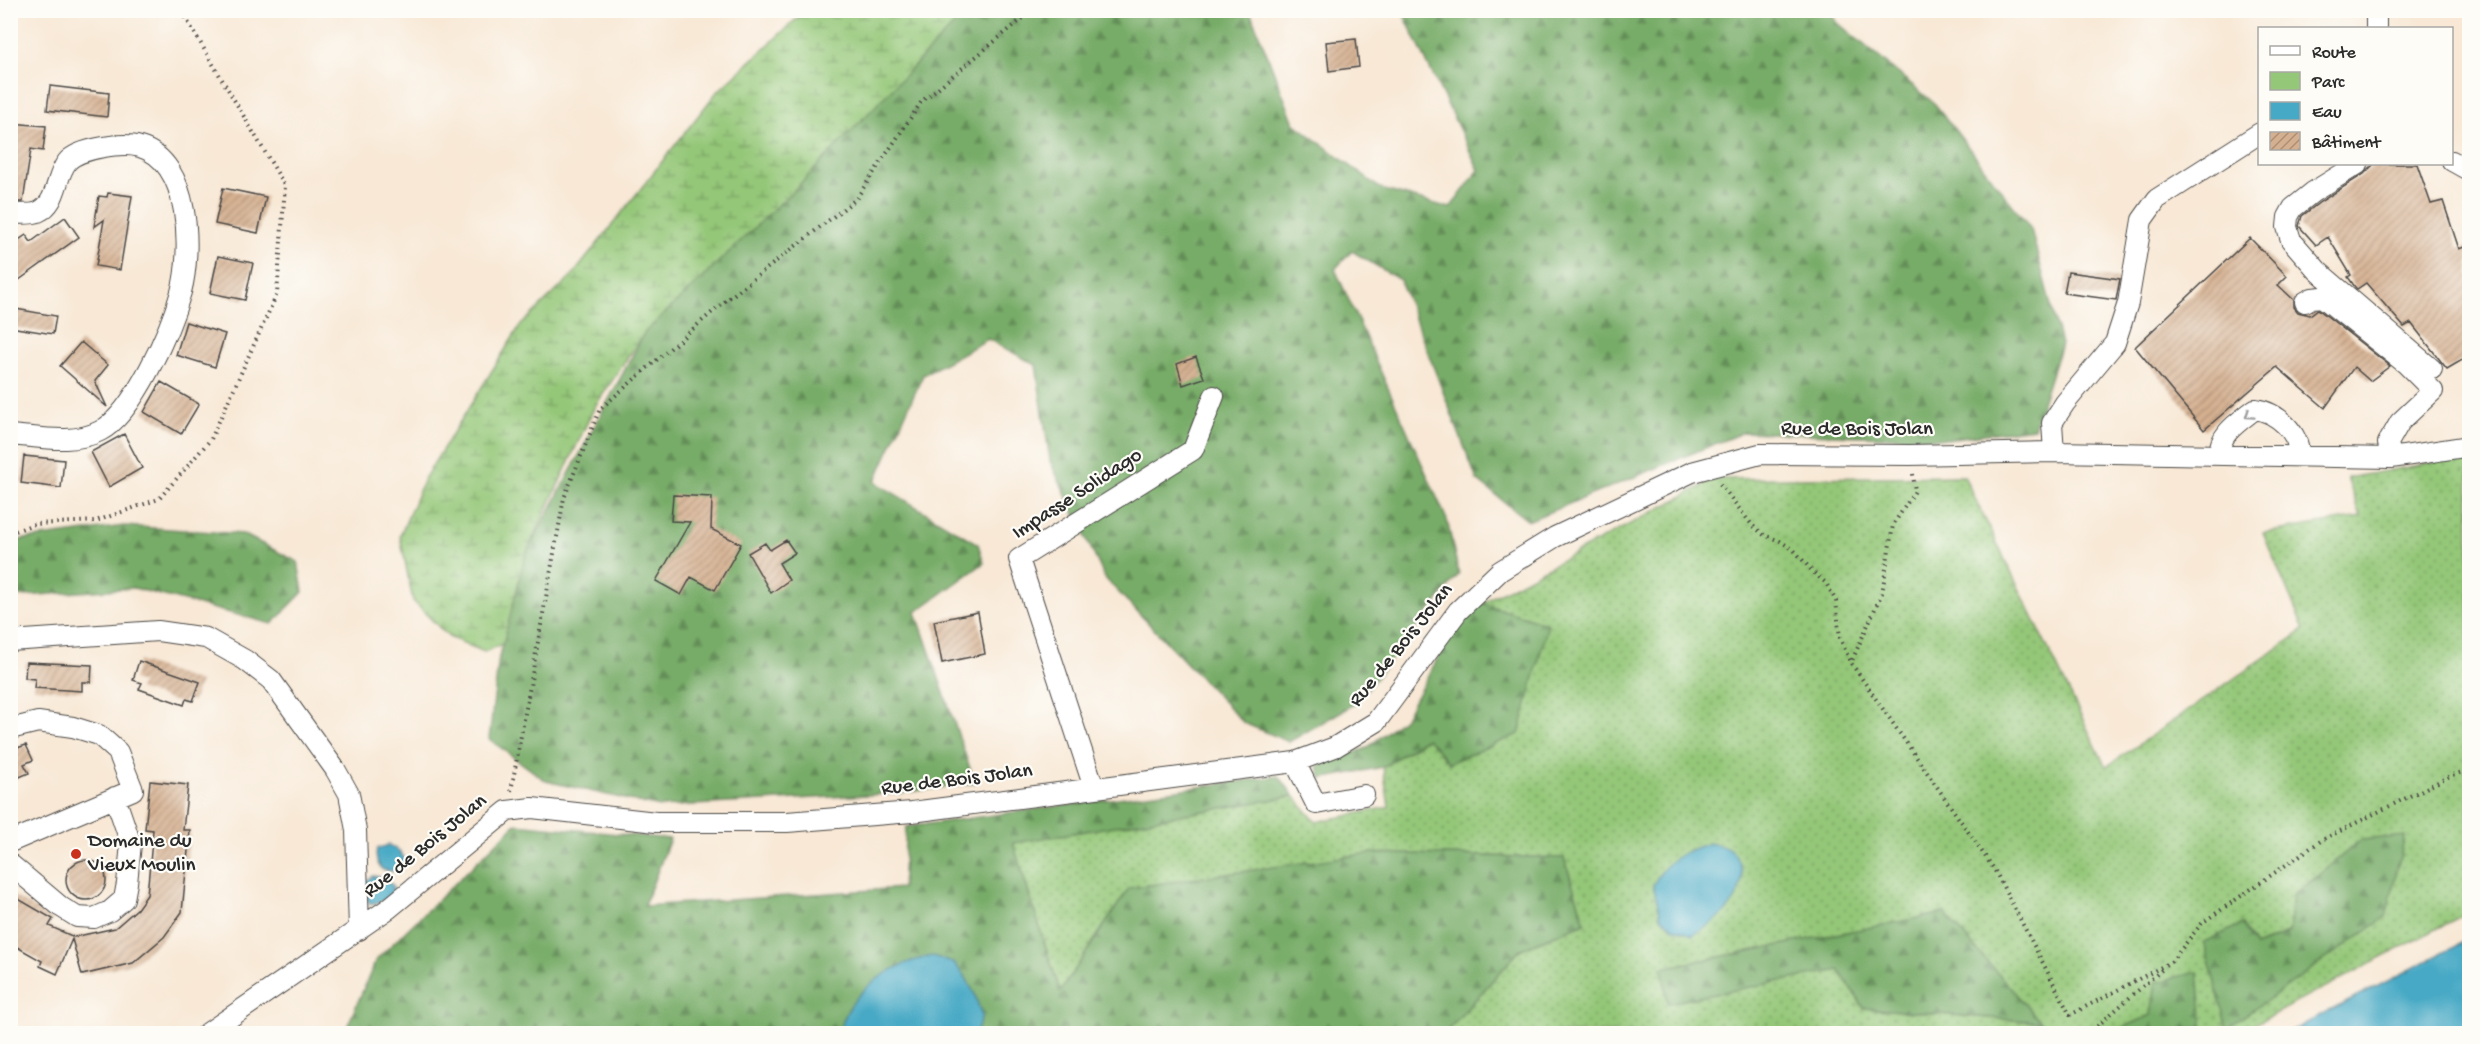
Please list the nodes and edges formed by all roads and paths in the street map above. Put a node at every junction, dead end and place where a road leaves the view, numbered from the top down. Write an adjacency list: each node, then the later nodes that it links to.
1 (165, 10): 4 (path)
2 (1033, 10): 31 (path)
3 (2376, 10): 5 (street)
4 (182, 12): 22 (path)
5 (2376, 27)
6 (2258, 134): 16 (street)
7 (2453, 162): 9 (street)
8 (2356, 165): 12 (street)
9 (2469, 171)
10 (10, 214): 14 (street)
11 (2305, 302): 20 (street)
12 (2433, 369)
13 (1214, 396): 28 (street, Impasse Solidago)
14 (10, 435)
15 (2469, 446): 20 (street, Rue de Bois Jolan)
16 (2054, 452): 17 (street, Rue de Bois Jolan); 18 (street, Rue de Bois Jolan)
17 (1910, 455): 21 (street, Rue de Bois Jolan); 24 (path)
18 (2218, 455): 19 (street, Rue de Bois Jolan); 19 (street, one-way to 18)
19 (2300, 456): 20 (street, Rue de Bois Jolan)
20 (2391, 458)
21 (1707, 467): 24 (path); 26 (street, Rue de Bois Jolan)
22 (10, 533)
23 (10, 641): 34 (street)
24 (1851, 663): 35 (path)
25 (10, 729): 29 (street)
26 (1295, 762): 28 (street, Rue de Bois Jolan); 30 (street)
27 (2469, 770): 35 (path)
28 (1094, 788): 31 (street, Rue de Bois Jolan)
29 (124, 794): 32 (street); 33 (street)
30 (1364, 795)
31 (507, 812): 34 (street, Rue de Bois Jolan)
32 (10, 842)
33 (10, 864)
34 (359, 930): 36 (street, Rue de Bois Jolan)
35 (2171, 962): 37 (path)
36 (206, 1034)
37 (2088, 1034)

